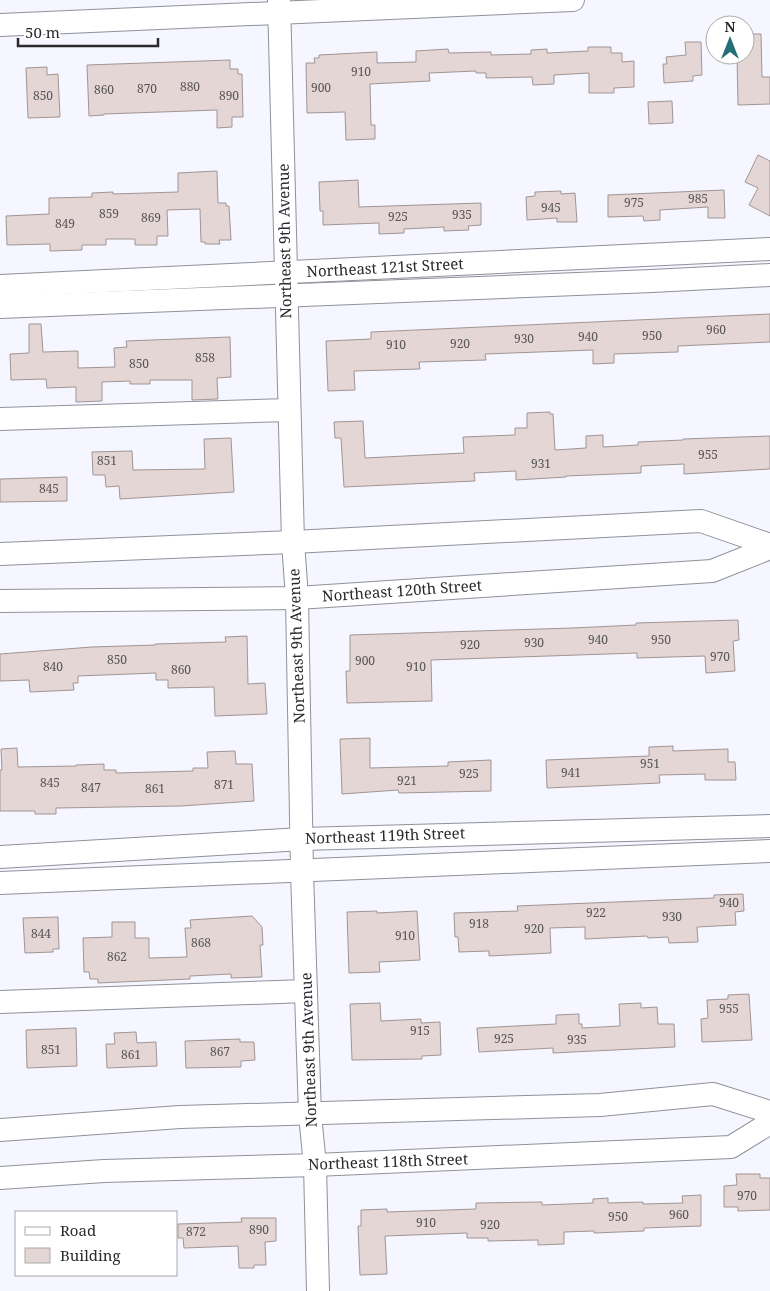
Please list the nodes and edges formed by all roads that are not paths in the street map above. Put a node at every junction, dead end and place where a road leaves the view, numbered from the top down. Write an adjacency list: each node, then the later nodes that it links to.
1 (573, 0): 2 (street)
2 (279, 6): 3 (street); 5 (street, Northeast 9th Avenue)
3 (0, 25)
4 (770, 249): 5 (street, Northeast 121st Street)
5 (285, 273): 7 (street, Northeast 121st Street); 8 (street, Northeast 9th Avenue)
6 (770, 275): 8 (street, Northeast 121st Street)
7 (0, 286)
8 (286, 296): 9 (street, Northeast 121st Street); 10 (street, Northeast 9th Avenue)
9 (0, 307)
10 (289, 410): 11 (street); 12 (street, Northeast 9th Avenue)
11 (0, 419)
12 (293, 542): 13 (street, Northeast 120th Street); 14 (street, Northeast 120th Street); 15 (street, Northeast 9th Avenue)
13 (770, 547): 15 (street, Northeast 120th Street)
14 (0, 554)
15 (297, 598): 16 (street, Northeast 120th Street); 18 (street, Northeast 9th Avenue)
16 (0, 602)
17 (770, 826): 18 (street, Northeast 119th Street)
18 (302, 839): 20 (street, Northeast 119th Street); 21 (street, Northeast 9th Avenue)
19 (770, 851): 21 (street, Northeast 119th Street)
20 (0, 857)
21 (302, 872): 22 (street, Northeast 119th Street); 23 (street, Northeast 9th Avenue)
22 (0, 883)
23 (306, 991): 24 (street); 26 (street, Northeast 9th Avenue)
24 (0, 1002)
25 (770, 1112): 26 (street)
26 (310, 1115): 28 (street); 29 (street, Northeast 9th Avenue)
27 (770, 1123): 29 (street, Northeast 118th Street)
28 (0, 1130)
29 (315, 1165): 30 (street, Northeast 118th Street); 31 (street, Northeast 9th Avenue)
30 (0, 1178)
31 (318, 1291)

